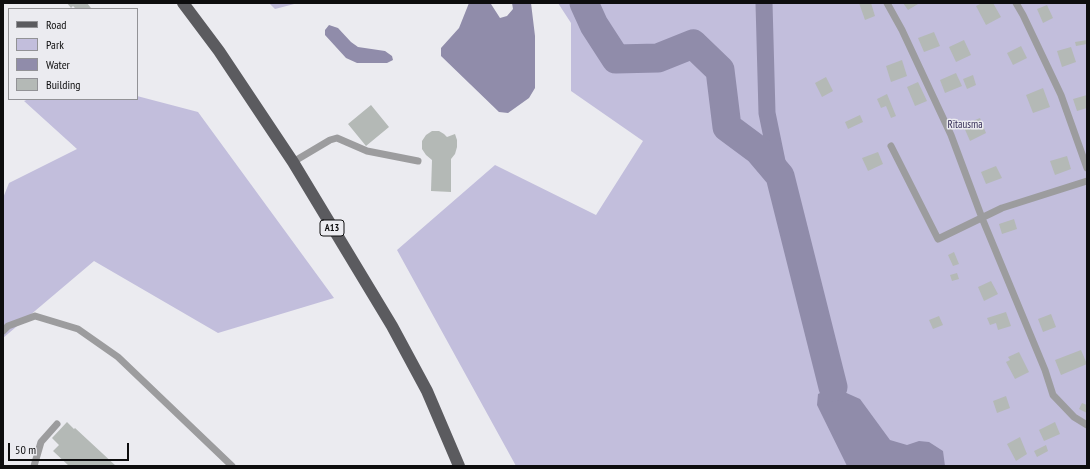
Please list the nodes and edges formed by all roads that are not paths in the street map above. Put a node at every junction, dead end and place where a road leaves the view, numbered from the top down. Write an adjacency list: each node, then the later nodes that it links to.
1 (183, 3): 6 (main road, A13)
2 (887, 3): 9 (lane)
3 (1016, 3): 7 (lane)
4 (890, 146): 9 (lane)
5 (418, 161): 6 (lane)
6 (293, 162): 15 (main road, A13)
7 (1087, 168)
8 (1087, 181): 9 (lane)
9 (982, 218): 12 (lane)
10 (3, 331): 14 (lane)
11 (57, 424): 13 (lane)
12 (1087, 425)
13 (34, 466)
14 (232, 466)
15 (459, 466)

